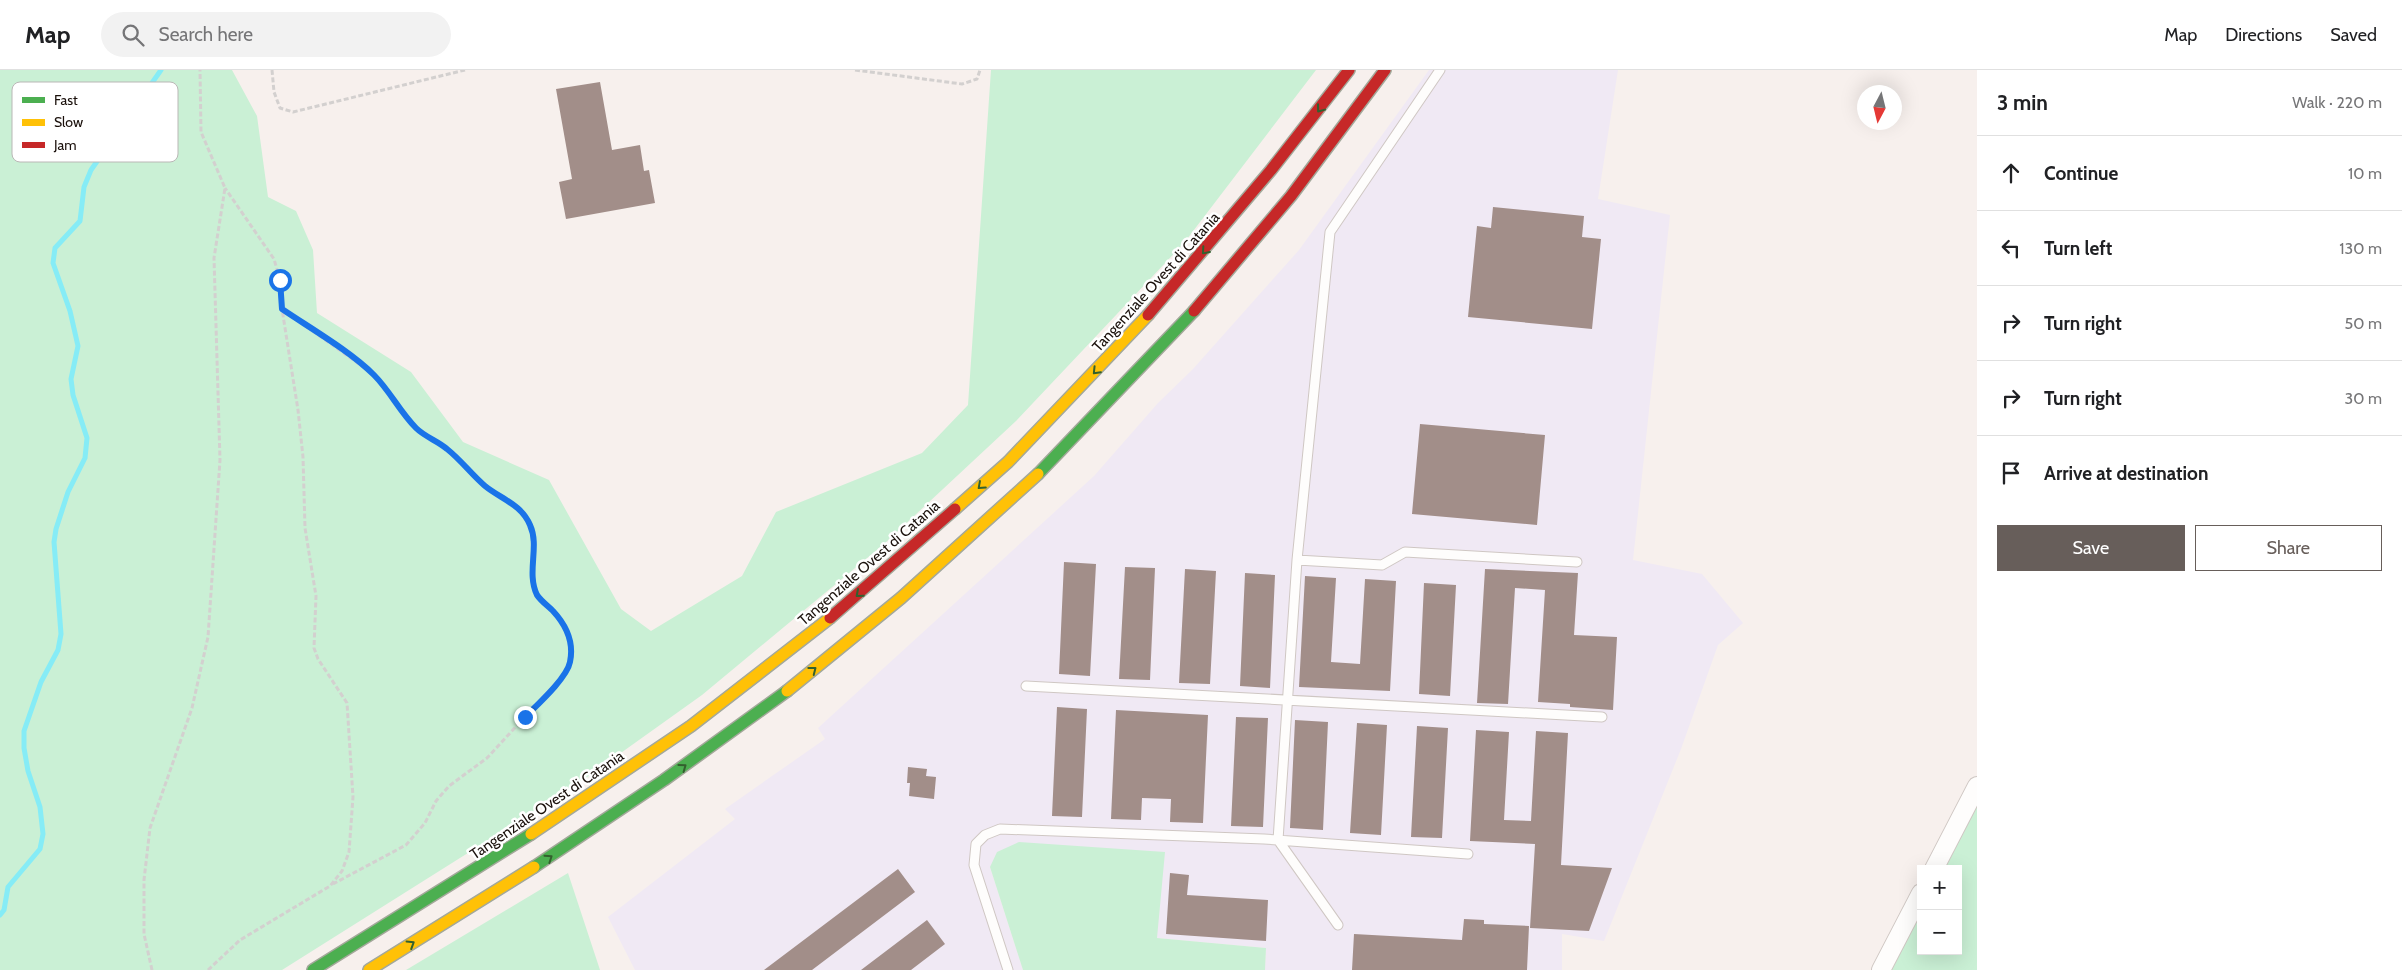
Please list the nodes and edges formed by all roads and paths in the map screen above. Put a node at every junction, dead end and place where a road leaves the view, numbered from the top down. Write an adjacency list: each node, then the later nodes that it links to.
1 (200, 70): 10 (path)
2 (272, 70): 3 (path)
3 (465, 70)
4 (855, 70): 5 (path)
5 (980, 70)
6 (1349, 70): 11 (highway, Tangenziale Ovest di Catania, one-way to 11)
7 (1386, 70): 28 (highway, one-way to 7)
8 (1440, 70): 13 (lane)
9 (1312, 98): 11 (highway)
10 (225, 188): 12 (path); 25 (path)
11 (1248, 200): 27 (highway, Tangenziale Ovest di Catania, one-way to 27)
12 (282, 309): 22 (path); 22 (path)
13 (1297, 560): 14 (lane); 16 (lane)
14 (1577, 562)
15 (1026, 686): 16 (lane)
16 (1287, 701): 17 (lane); 19 (lane)
17 (1602, 717)
18 (1977, 786): 21 (street)
19 (1278, 840): 20 (lane); 24 (lane); 29 (lane)
20 (1468, 854)
21 (1936, 865)
22 (330, 886): 26 (path)
23 (1917, 901): 30 (street)
24 (1338, 925)
25 (152, 970)
26 (208, 970)
27 (313, 970)
28 (370, 970)
29 (1008, 970)
30 (1881, 970)

